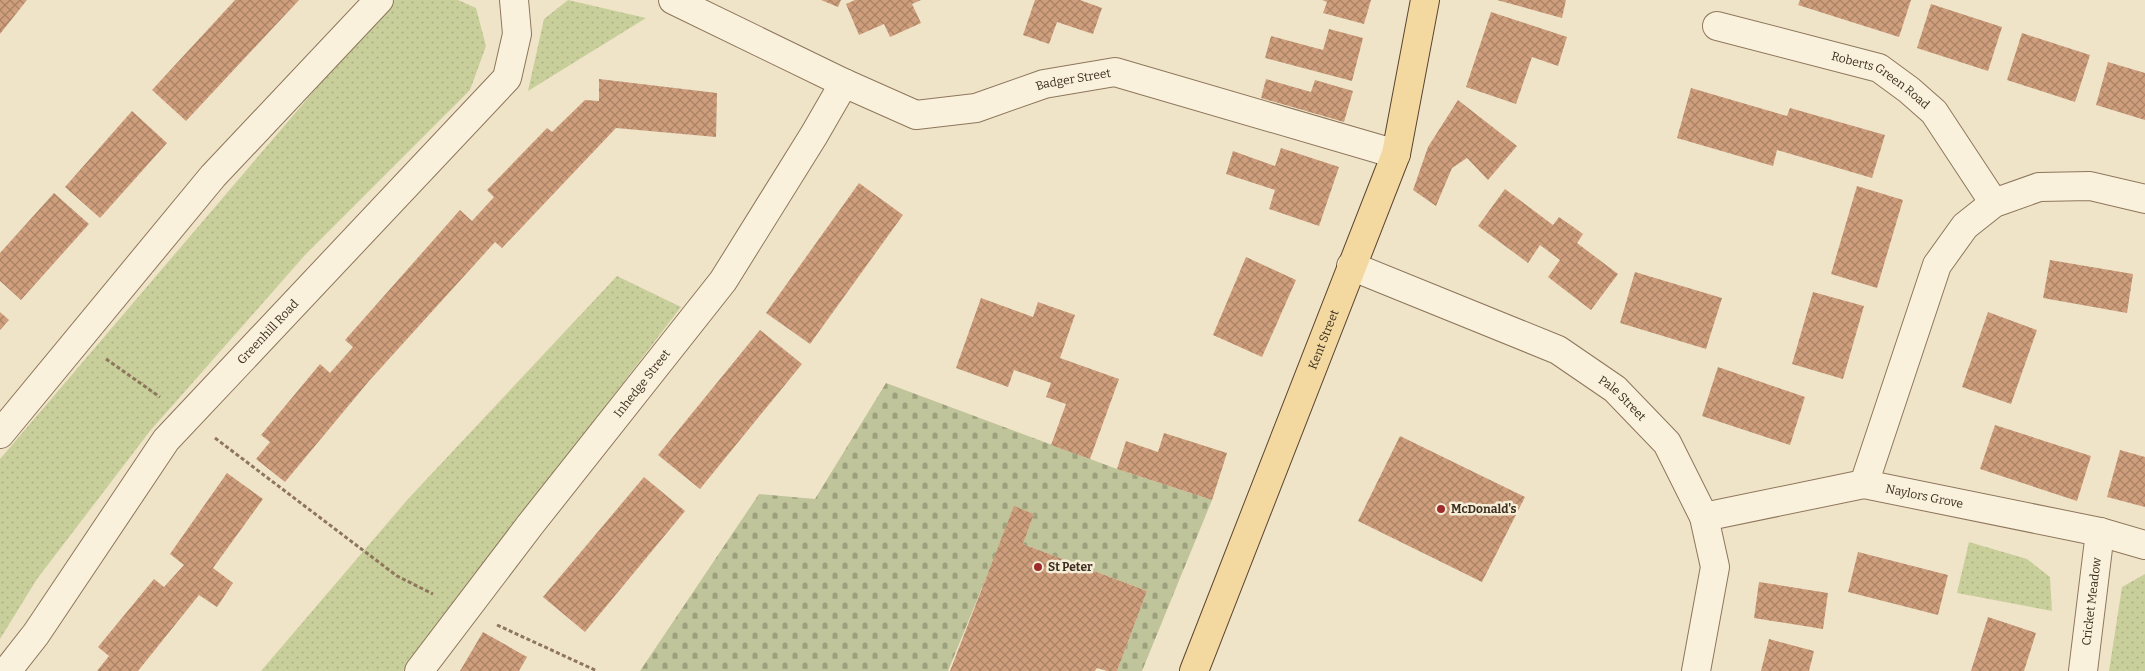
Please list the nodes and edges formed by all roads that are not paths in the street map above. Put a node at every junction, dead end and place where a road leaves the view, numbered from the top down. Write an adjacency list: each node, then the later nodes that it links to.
1 (379, 0): 11 (street)
2 (514, 0): 16 (street, Greenhill Road)
3 (673, 0): 6 (street, Badger Street)
4 (1425, 0): 7 (main road, Kent Street)
5 (1717, 26): 9 (street, Roberts Green Road)
6 (844, 83): 7 (street, Badger Street); 17 (street, Inhedge Street)
7 (1396, 154): 10 (main road, Kent Street)
8 (2145, 199): 9 (street)
9 (1994, 202): 12 (street)
10 (1351, 266): 13 (street, Pale Street); 18 (main road, Kent Street)
11 (0, 434)
12 (1864, 484): 13 (street, Naylors Grove); 14 (street, Naylors Grove)
13 (1704, 517): 19 (street, Pale Street)
14 (2100, 532): 15 (street, Naylors Grove); 20 (street, Cricket Meadow)
15 (2145, 545)
16 (7, 671)
17 (420, 671)
18 (1194, 671)
19 (1696, 671)
20 (2083, 671)

